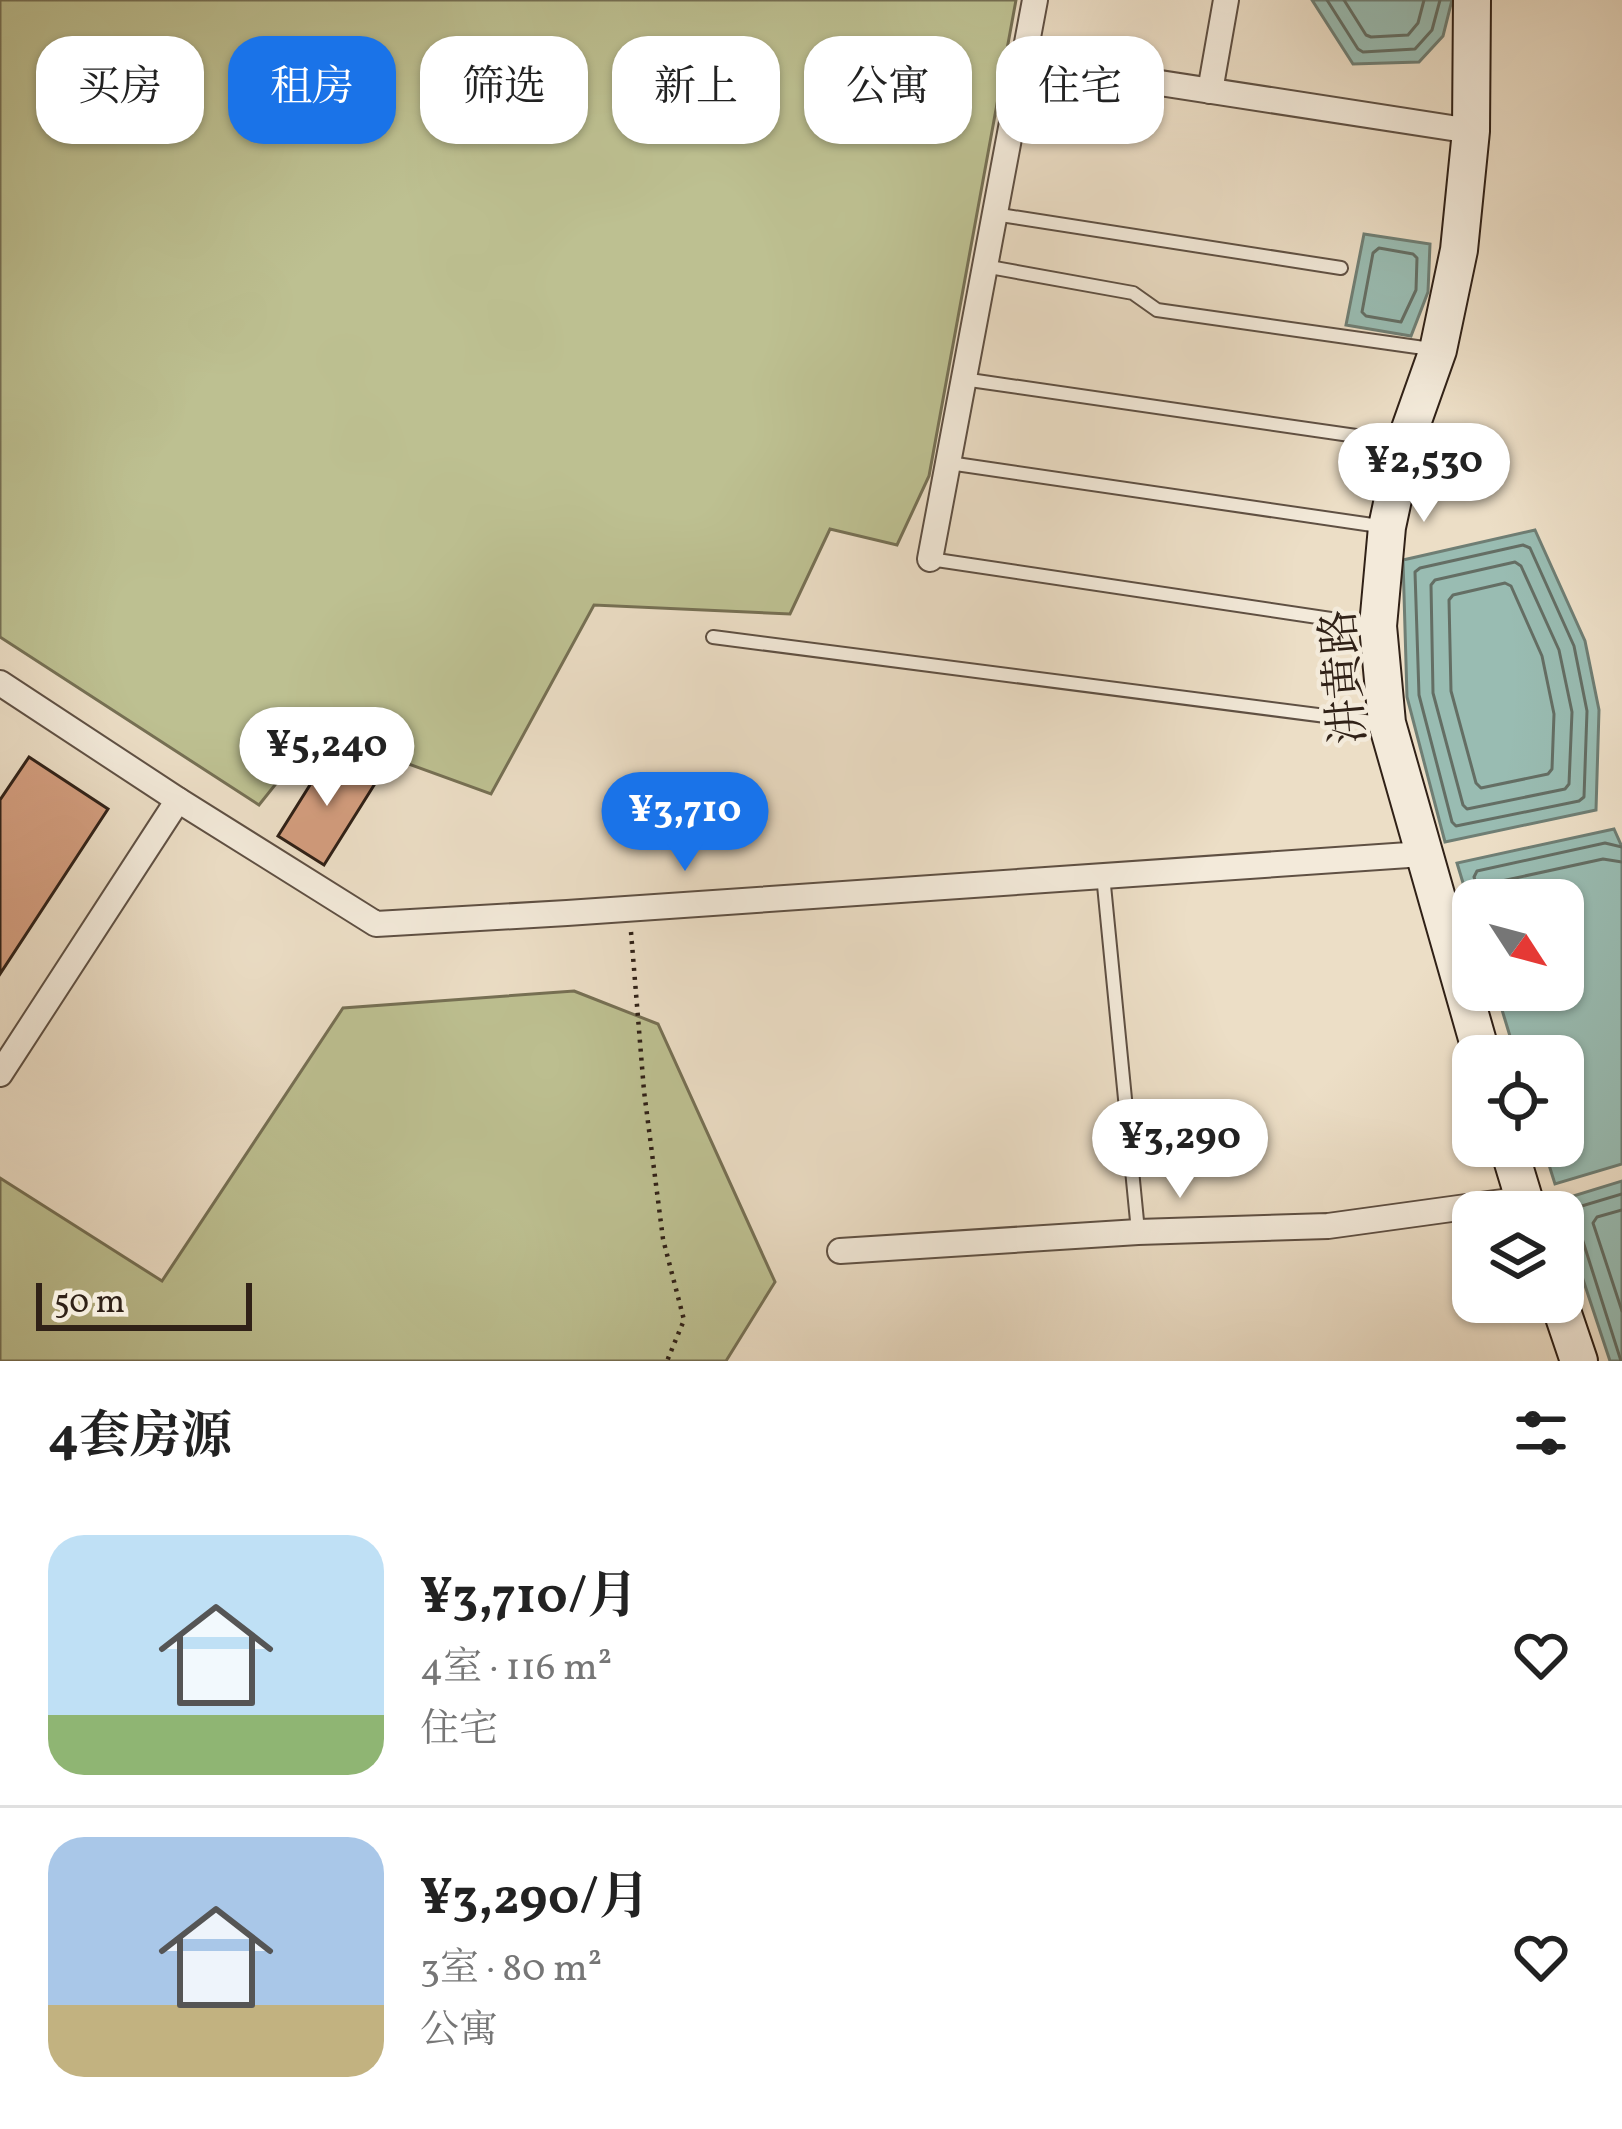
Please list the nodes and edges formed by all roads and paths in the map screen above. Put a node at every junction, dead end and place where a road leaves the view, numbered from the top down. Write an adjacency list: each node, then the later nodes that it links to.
1 (1035, 0): 4 (street)
2 (1226, 0): 6 (street)
3 (1472, 0): 7 (main road, 汫黄路)
4 (1029, 36)
5 (1164, 84): 6 (street)
6 (1210, 91): 7 (street)
7 (1471, 131): 12 (main road, 汫黄路)
8 (1008, 144): 9 (street)
9 (994, 214): 10 (street); 11 (lane)
10 (984, 266): 12 (lane); 13 (street)
11 (1341, 268)
12 (1438, 350): 14 (main road, 汫黄路)
13 (963, 379): 14 (lane); 15 (street)
14 (1406, 443): 16 (main road, 汫黄路)
15 (947, 463): 16 (lane); 17 (street)
16 (1387, 527): 18 (main road, 汫黄路)
17 (930, 559): 18 (lane)
18 (1378, 626): 21 (main road, 汫黄路)
19 (713, 637): 21 (lane)
20 (0, 682): 22 (street)
21 (1388, 724): 23 (main road, 汫黄路)
22 (178, 800): 25 (street); 27 (street)
23 (1424, 854): 24 (street); 26 (main road, 汫黄路)
24 (1102, 875): 25 (street); 29 (lane)
25 (629, 908): 32 (path)
26 (1476, 1035)
27 (0, 1074)
28 (1452, 1213): 29 (street)
29 (1138, 1232): 30 (street)
30 (840, 1251)
31 (1565, 1323): 33 (main road)
32 (667, 1361)
33 (1579, 1361)

